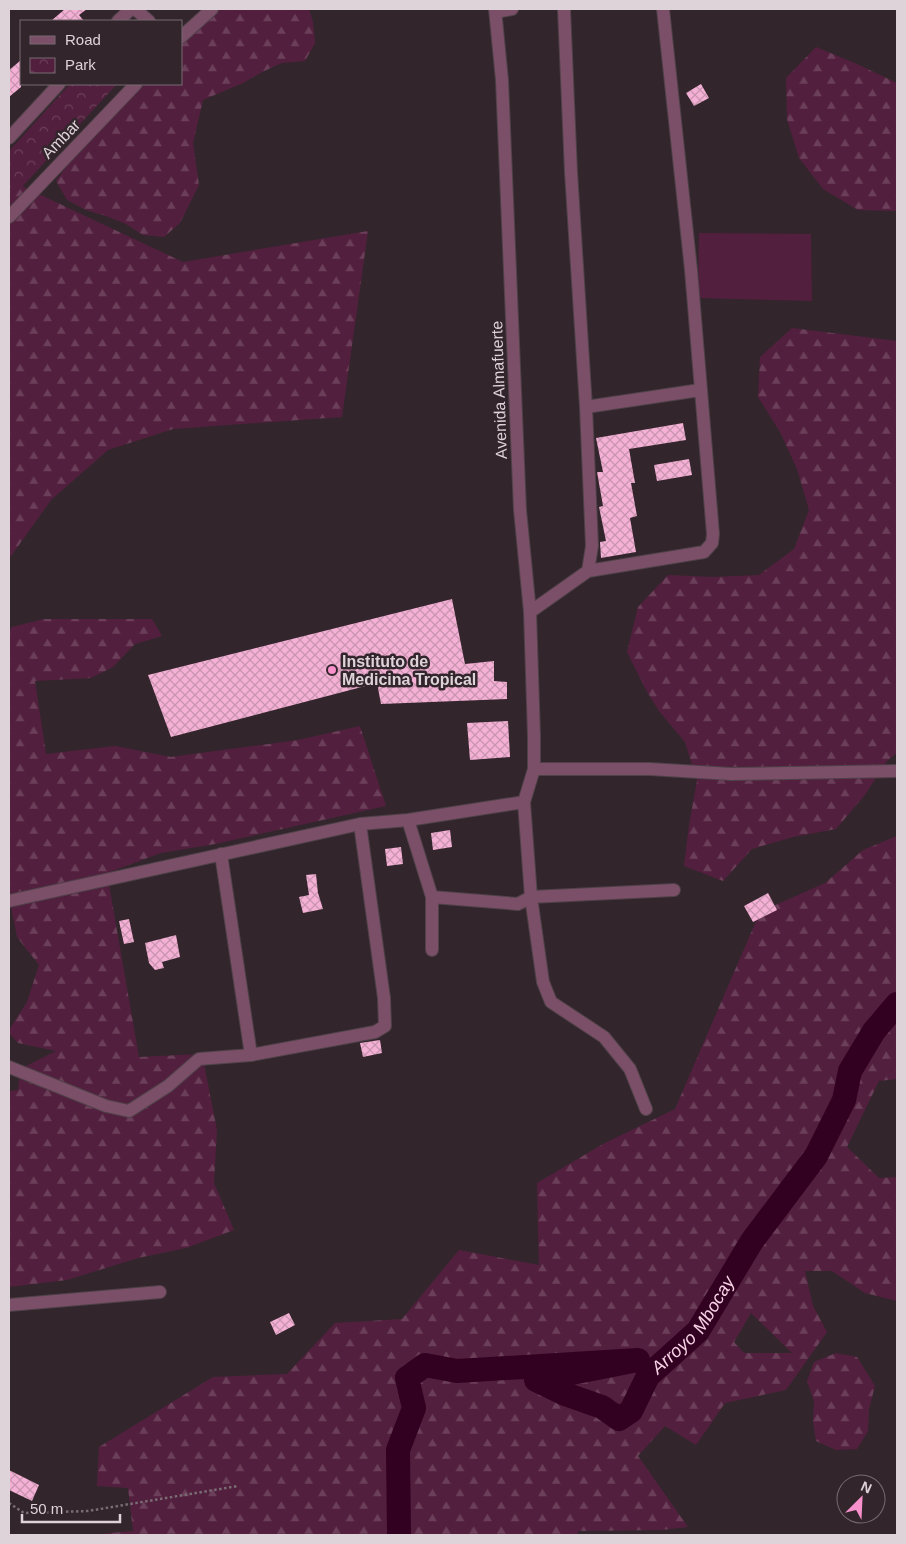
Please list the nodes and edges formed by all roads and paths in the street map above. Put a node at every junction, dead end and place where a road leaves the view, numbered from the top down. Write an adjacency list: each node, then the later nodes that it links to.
1 (130, 9): 8 (street)
2 (136, 9): 9 (street)
3 (212, 9): 10 (street)
4 (512, 9): 7 (street)
5 (564, 9): 16 (street)
6 (663, 9): 15 (street)
7 (495, 10): 18 (street, Avenida Almafuerte)
8 (119, 20)
9 (148, 20)
10 (182, 36)
11 (58, 85): 13 (street)
12 (135, 85): 14 (street, Ambar)
13 (9, 138)
14 (9, 217)
15 (700, 390): 16 (street); 17 (street)
16 (586, 407): 17 (street)
17 (588, 571): 18 (street)
18 (530, 612): 19 (street, Avenida Almafuerte)
19 (534, 769): 20 (street); 21 (street, Avenida Almafuerte)
20 (897, 771)
21 (524, 802): 22 (street); 27 (street)
22 (408, 820): 23 (street); 26 (street)
23 (360, 824): 24 (street); 30 (street)
24 (221, 854): 28 (street); 30 (street)
25 (674, 890): 27 (street)
26 (432, 897): 27 (street); 29 (street)
27 (531, 898): 32 (street)
28 (9, 901)
29 (432, 950)
30 (251, 1055): 31 (street)
31 (9, 1067)
32 (646, 1109)
33 (160, 1292): 34 (street)
34 (9, 1305)
35 (238, 1486): 36 (path)
36 (9, 1503)

